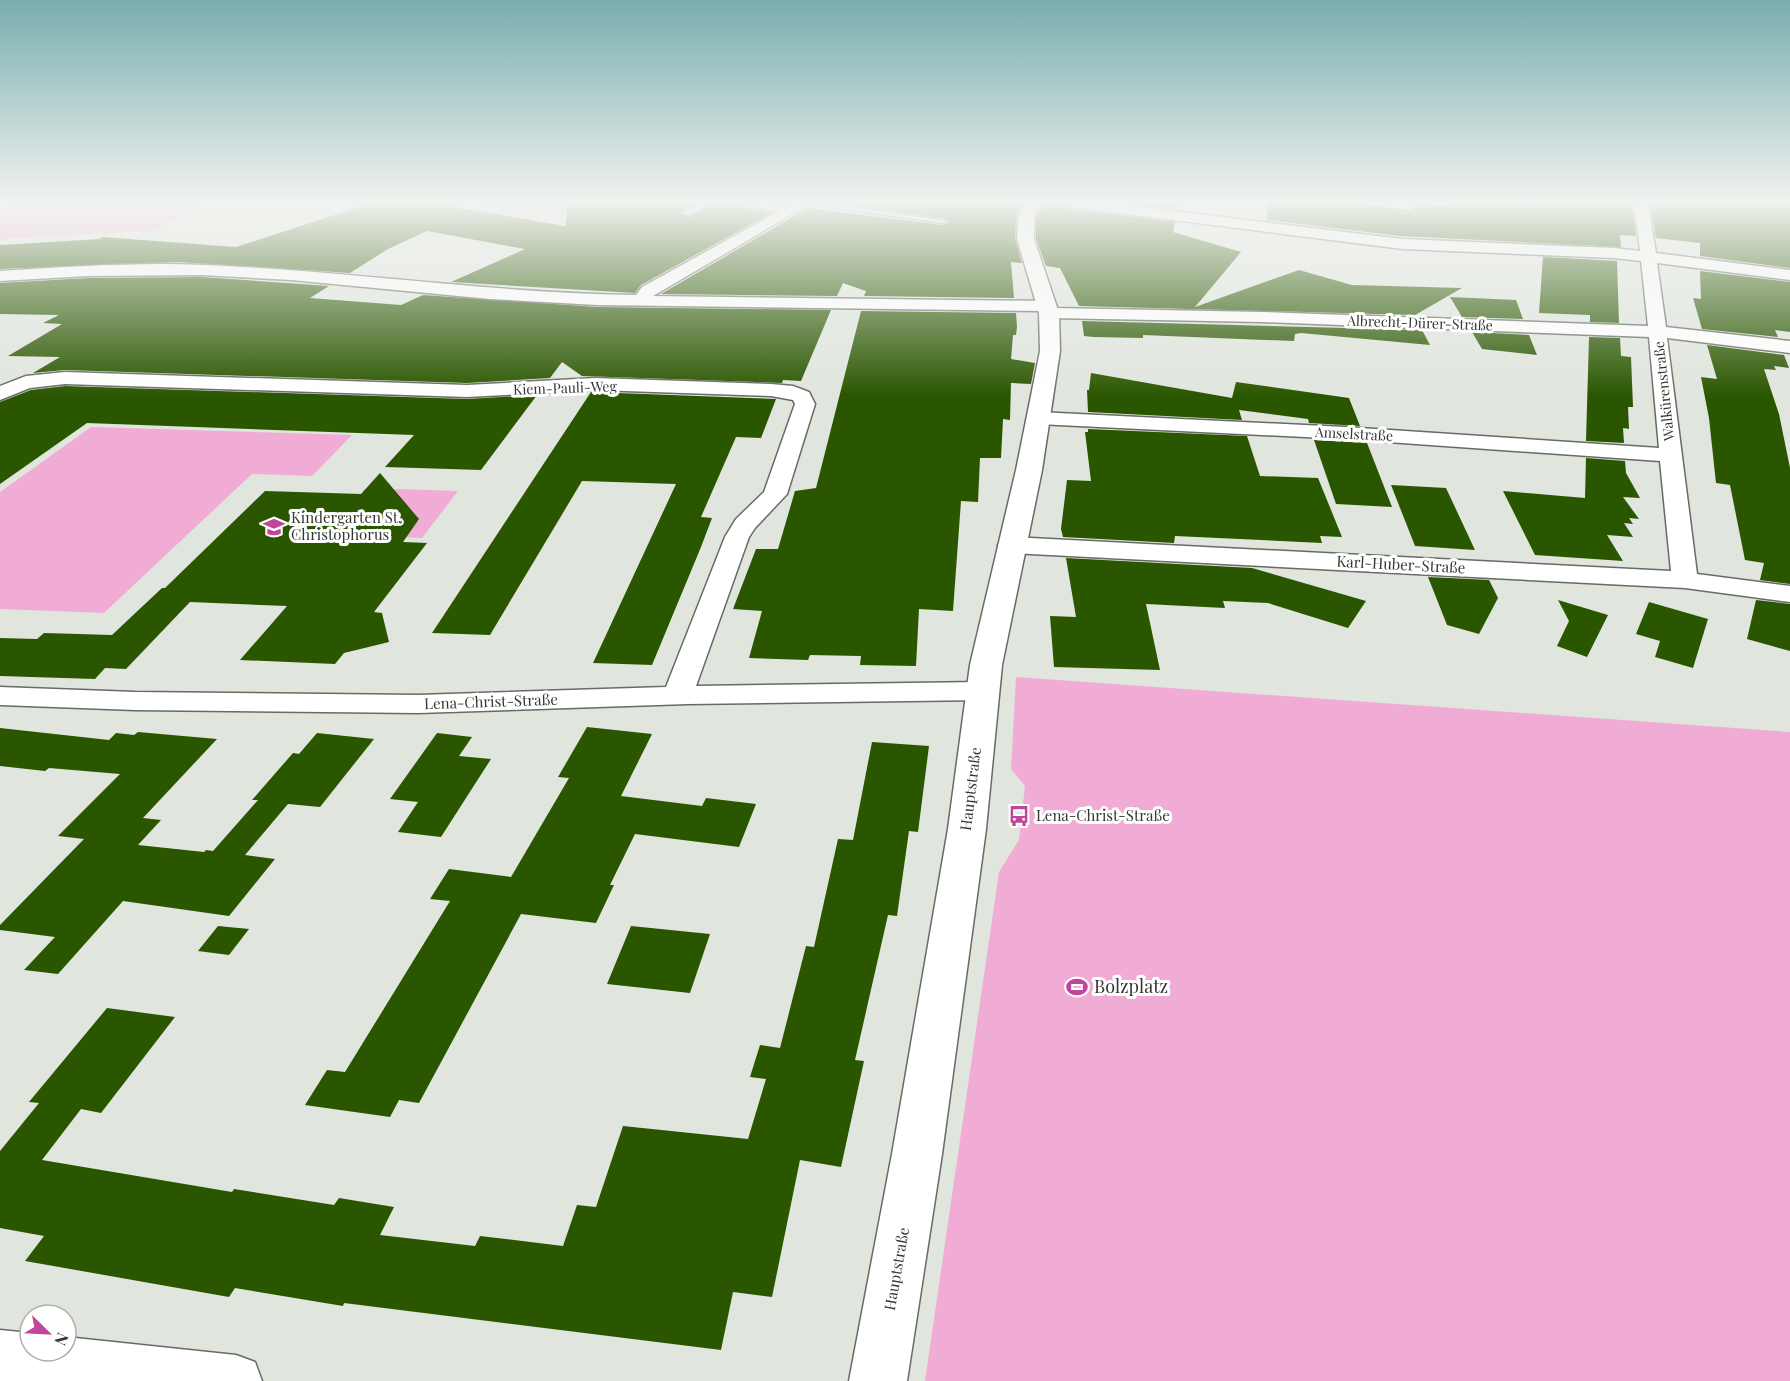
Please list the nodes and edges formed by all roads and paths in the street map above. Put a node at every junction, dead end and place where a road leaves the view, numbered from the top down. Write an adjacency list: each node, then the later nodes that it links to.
1 (690, 267): 7 (street)
2 (1034, 267): 8 (street, Hauptstraße)
3 (1649, 267): 9 (street, Walkürenstraße)
4 (1730, 267): 5 (street)
5 (1790, 275)
6 (0, 276): 7 (street, Albrecht-Dürer-Straße)
7 (640, 301): 8 (street, Albrecht-Dürer-Straße)
8 (1048, 309): 9 (street, Albrecht-Dürer-Straße); 12 (street, Hauptstraße)
9 (1657, 332): 10 (street, Albrecht-Dürer-Straße); 13 (street, Walkürenstraße)
10 (1790, 347)
11 (0, 394): 18 (street, Kiem-Pauli-Weg)
12 (1038, 418): 13 (street, Amselstraße); 14 (street, Hauptstraße)
13 (1670, 455): 15 (street, Walkürenstraße)
14 (1011, 545): 15 (street, Karl-Huber-Straße); 17 (street, Hauptstraße)
15 (1685, 580): 16 (street, Karl-Huber-Straße)
16 (1790, 594)
17 (982, 691): 18 (street, Lena-Christ-Straße); 22 (street, Hauptstraße)
18 (678, 695): 19 (street, Lena-Christ-Straße)
19 (0, 696)
20 (0, 1356): 21 (street)
21 (236, 1381)
22 (878, 1381)

